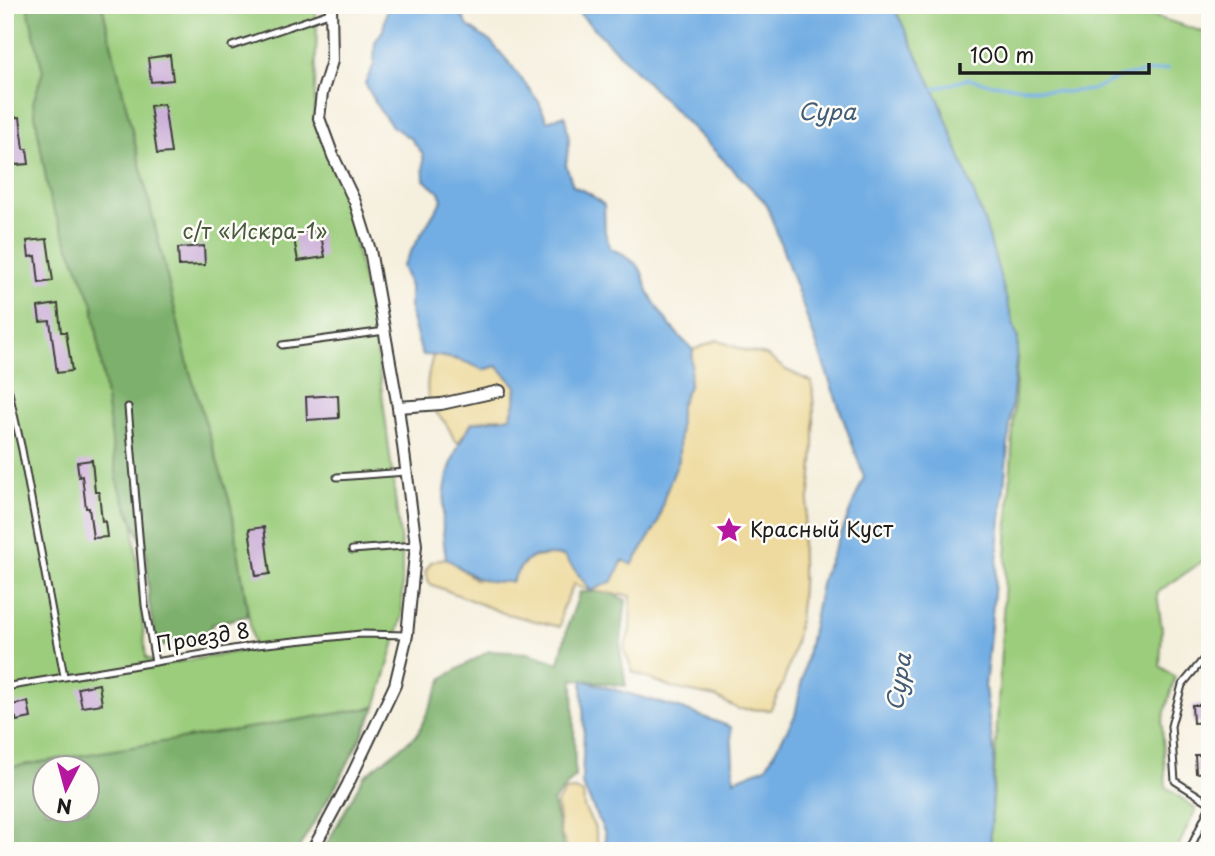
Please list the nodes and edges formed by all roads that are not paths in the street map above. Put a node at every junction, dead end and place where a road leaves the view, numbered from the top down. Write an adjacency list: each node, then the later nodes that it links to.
1 (332, 9): 2 (lane); 3 (street)
2 (232, 46)
3 (385, 331): 4 (lane); 8 (street)
4 (282, 345)
5 (5, 375): 16 (lane)
6 (500, 391): 8 (street)
7 (128, 407): 15 (lane)
8 (398, 407): 9 (street)
9 (406, 472): 10 (lane); 11 (street)
10 (337, 477)
11 (416, 545): 12 (lane); 13 (street)
12 (352, 550)
13 (407, 635): 15 (lane, Проезд 8); 19 (street)
14 (1210, 654): 18 (lane)
15 (155, 662): 16 (lane, Проезд 8)
16 (64, 676): 17 (lane, Проезд 8)
17 (5, 687)
18 (1210, 805): 20 (lane)
19 (312, 851)
20 (1189, 851)

